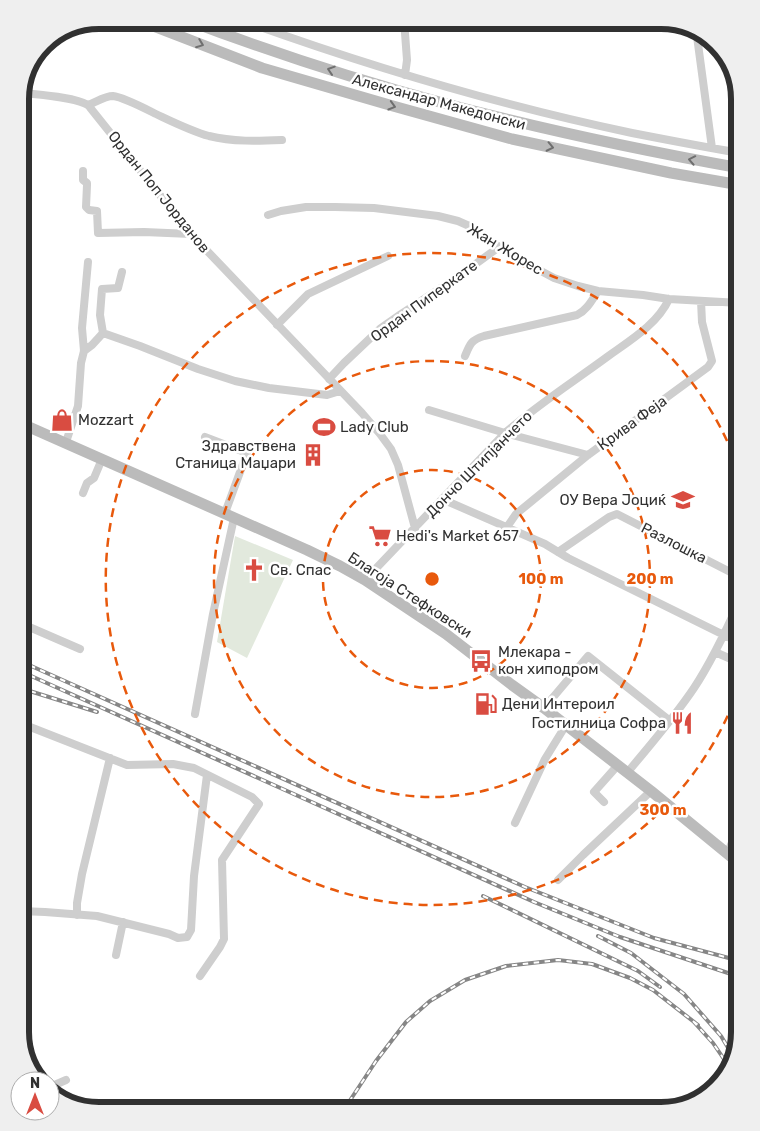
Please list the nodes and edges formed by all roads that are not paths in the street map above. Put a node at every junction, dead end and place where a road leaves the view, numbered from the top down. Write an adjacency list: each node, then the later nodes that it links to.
1 (161, 29): 16 (street, Александар Македонски, one-way to 16)
2 (212, 29): 14 (street, Александар Македонски, one-way to 2)
3 (267, 29): 6 (street)
4 (283, 29): 6 (street)
5 (405, 29): 8 (street)
6 (282, 34): 8 (street)
7 (697, 39): 12 (street)
8 (404, 75): 12 (street)
9 (29, 97): 10 (street)
10 (88, 105): 11 (street); 18 (street, Ордан Поп Јорданов)
11 (282, 140)
12 (712, 148): 13 (street)
13 (731, 151)
14 (731, 166)
15 (83, 170): 18 (street)
16 (731, 183)
17 (268, 215): 19 (street, Жан Жорес)
18 (190, 234): 27 (street, Ордан Поп Јорданов)
19 (499, 247): 23 (street, Жан Жорес); 31 (street, Ордан Пиперкате)
20 (388, 256): 27 (street)
21 (88, 262): 29 (street)
22 (122, 272): 28 (street)
23 (598, 291): 24 (street, Жан Жорес); 30 (street)
24 (668, 299): 25 (street, Жан Жорес); 35 (street, Дончо Штипјанчето)
25 (701, 302): 26 (street, Жан Жорес); 38 (street, Крива Феја)
26 (731, 303)
27 (277, 325): 31 (street, Ордан Поп Јорданов)
28 (103, 334): 29 (street); 32 (street)
29 (84, 351): 37 (street)
30 (465, 356)
31 (329, 378): 32 (street, Ордан Поп Јорданов)
32 (340, 391): 44 (street, Ордан Поп Јорданов)
33 (429, 410): 35 (street)
34 (29, 427): 37 (street, Благоја Стефковски)
35 (506, 433): 38 (street); 41 (street, Дончо Штипјанчето)
36 (205, 437): 42 (street)
37 (66, 442): 39 (street, Благоја Стефковски)
38 (588, 455): 43 (street, Крива Феја)
39 (102, 459): 40 (street); 42 (street, Благоја Стефковски)
40 (83, 493)
41 (442, 499): 43 (street); 44 (street, Дончо Штипјанчето)
42 (230, 515): 47 (street, Благоја Стефковски); 56 (street)
43 (507, 527): 45 (street)
44 (415, 528): 47 (street, Дончо Штипјанчето)
45 (558, 552): 46 (street, Разлошка); 50 (street)
46 (731, 571)
47 (365, 580): 55 (street, Благоја Стефковски)
48 (731, 620): 50 (street)
49 (29, 627): 52 (street)
50 (724, 635): 51 (street); 53 (street)
51 (731, 638)
52 (80, 649)
53 (715, 652): 54 (street); 57 (street)
54 (731, 659)
55 (544, 708): 57 (street); 58 (street, Благоја Стефковски)
56 (195, 714)
57 (670, 720): 61 (street)
58 (566, 725): 61 (street, Благоја Стефковски); 65 (street)
59 (29, 726): 60 (street)
60 (110, 758): 62 (street); 71 (street)
61 (623, 769): 63 (street, Благоја Стефковски); 64 (street)
62 (207, 775): 72 (street); 74 (street)
63 (651, 790): 67 (street, Благоја Стефковски); 69 (street)
64 (604, 802)
65 (515, 822)
66 (731, 845): 67 (street)
67 (727, 854): 68 (street, Благоја Стефковски)
68 (731, 857)
69 (558, 880)
70 (29, 911): 71 (street)
71 (77, 915): 72 (street)
72 (123, 922): 73 (street)
73 (116, 955)
74 (200, 976)
75 (66, 1080): 76 (street)
76 (60, 1083)

